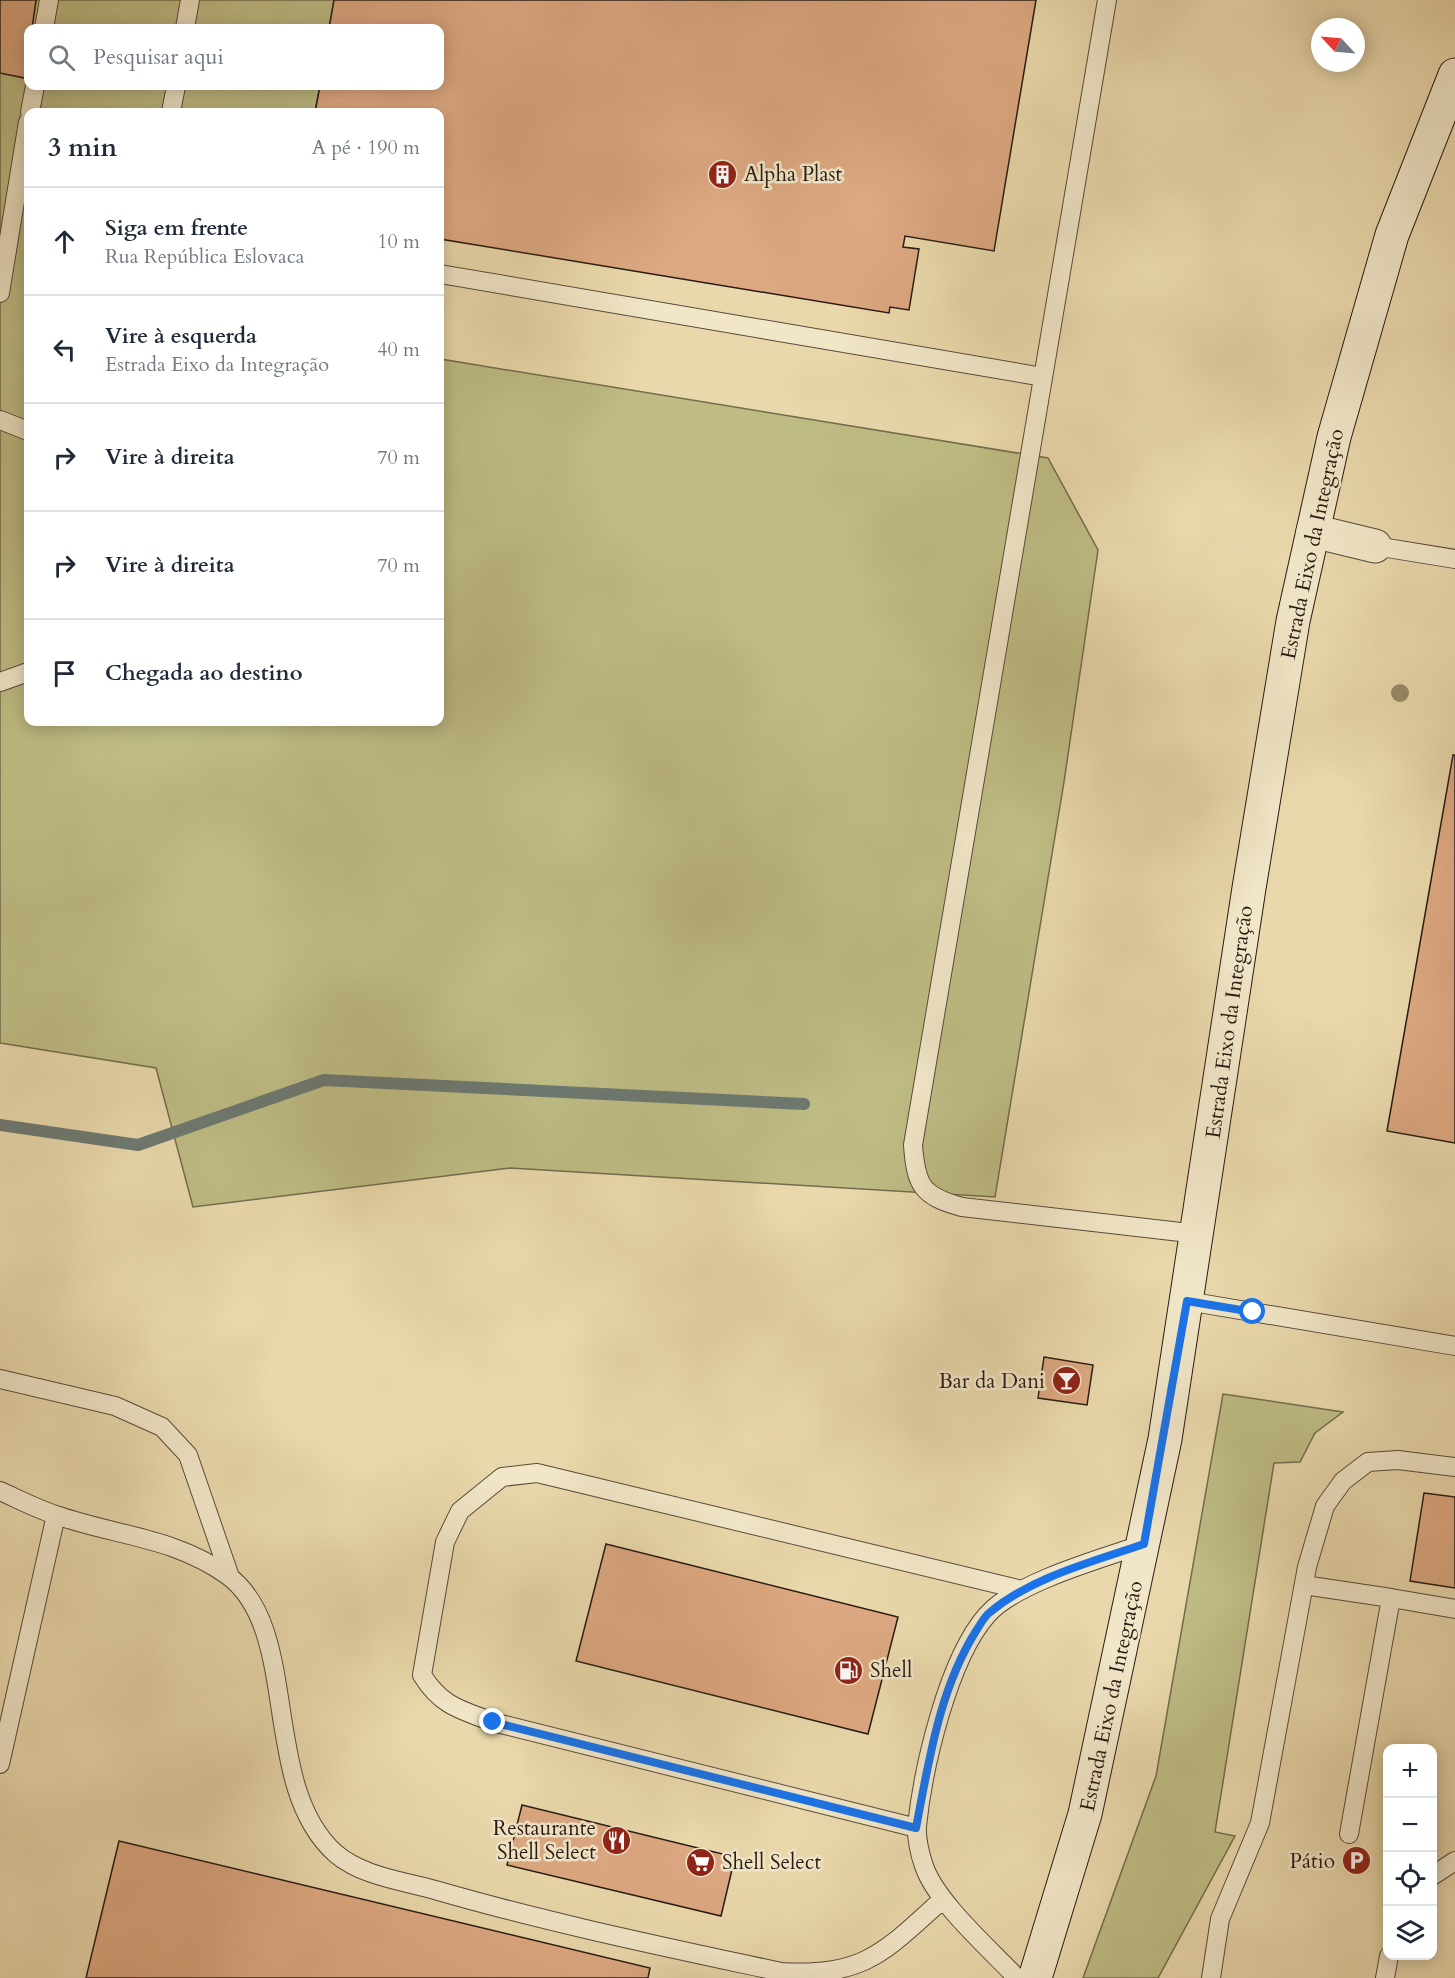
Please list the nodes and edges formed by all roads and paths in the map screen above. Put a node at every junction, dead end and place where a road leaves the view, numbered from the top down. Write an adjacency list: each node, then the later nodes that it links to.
1 (49, 0): 4 (lane)
2 (190, 0): 5 (lane)
3 (1107, 0): 14 (lane)
4 (45, 24)
5 (186, 24)
6 (1455, 75): 17 (main road, Estrada Eixo da Integração)
7 (33, 90): 9 (lane)
8 (175, 90): 10 (lane)
9 (31, 108)
10 (172, 108)
11 (24, 146): 13 (lane)
12 (444, 275): 14 (lane)
13 (0, 293)
14 (1043, 377): 22 (lane)
15 (0, 420): 16 (lane)
16 (24, 429)
17 (1313, 531): 18 (main road); 22 (main road, Estrada Eixo da Integração)
18 (1375, 546): 19 (lane)
19 (1455, 559)
20 (24, 673): 21 (lane)
21 (0, 682)
22 (1198, 1234): 23 (main road, Estrada Eixo da Integração)
23 (1187, 1301): 24 (lane); 29 (main road, Estrada Eixo da Integração)
24 (1455, 1346)
25 (0, 1379): 30 (lane)
26 (1455, 1467): 31 (lane)
27 (0, 1491): 28 (lane)
28 (56, 1515): 30 (lane); 35 (lane)
29 (1144, 1544): 32 (lane); 44 (main road, Estrada Eixo da Integração)
30 (230, 1577): 42 (lane)
31 (1304, 1585): 33 (lane); 45 (lane)
32 (1022, 1590): 36 (lane); 36 (lane)
33 (1391, 1598): 34 (lane); 37 (lane)
34 (1455, 1609)
35 (0, 1764)
36 (916, 1828): 40 (lane)
37 (1349, 1834)
38 (1455, 1861): 39 (lane)
39 (1437, 1873)
40 (943, 1899): 42 (lane); 43 (lane)
41 (1388, 1960): 46 (lane)
42 (839, 1974)
43 (1017, 1978)
44 (1035, 1978)
45 (1211, 1978)
46 (1385, 1978)

